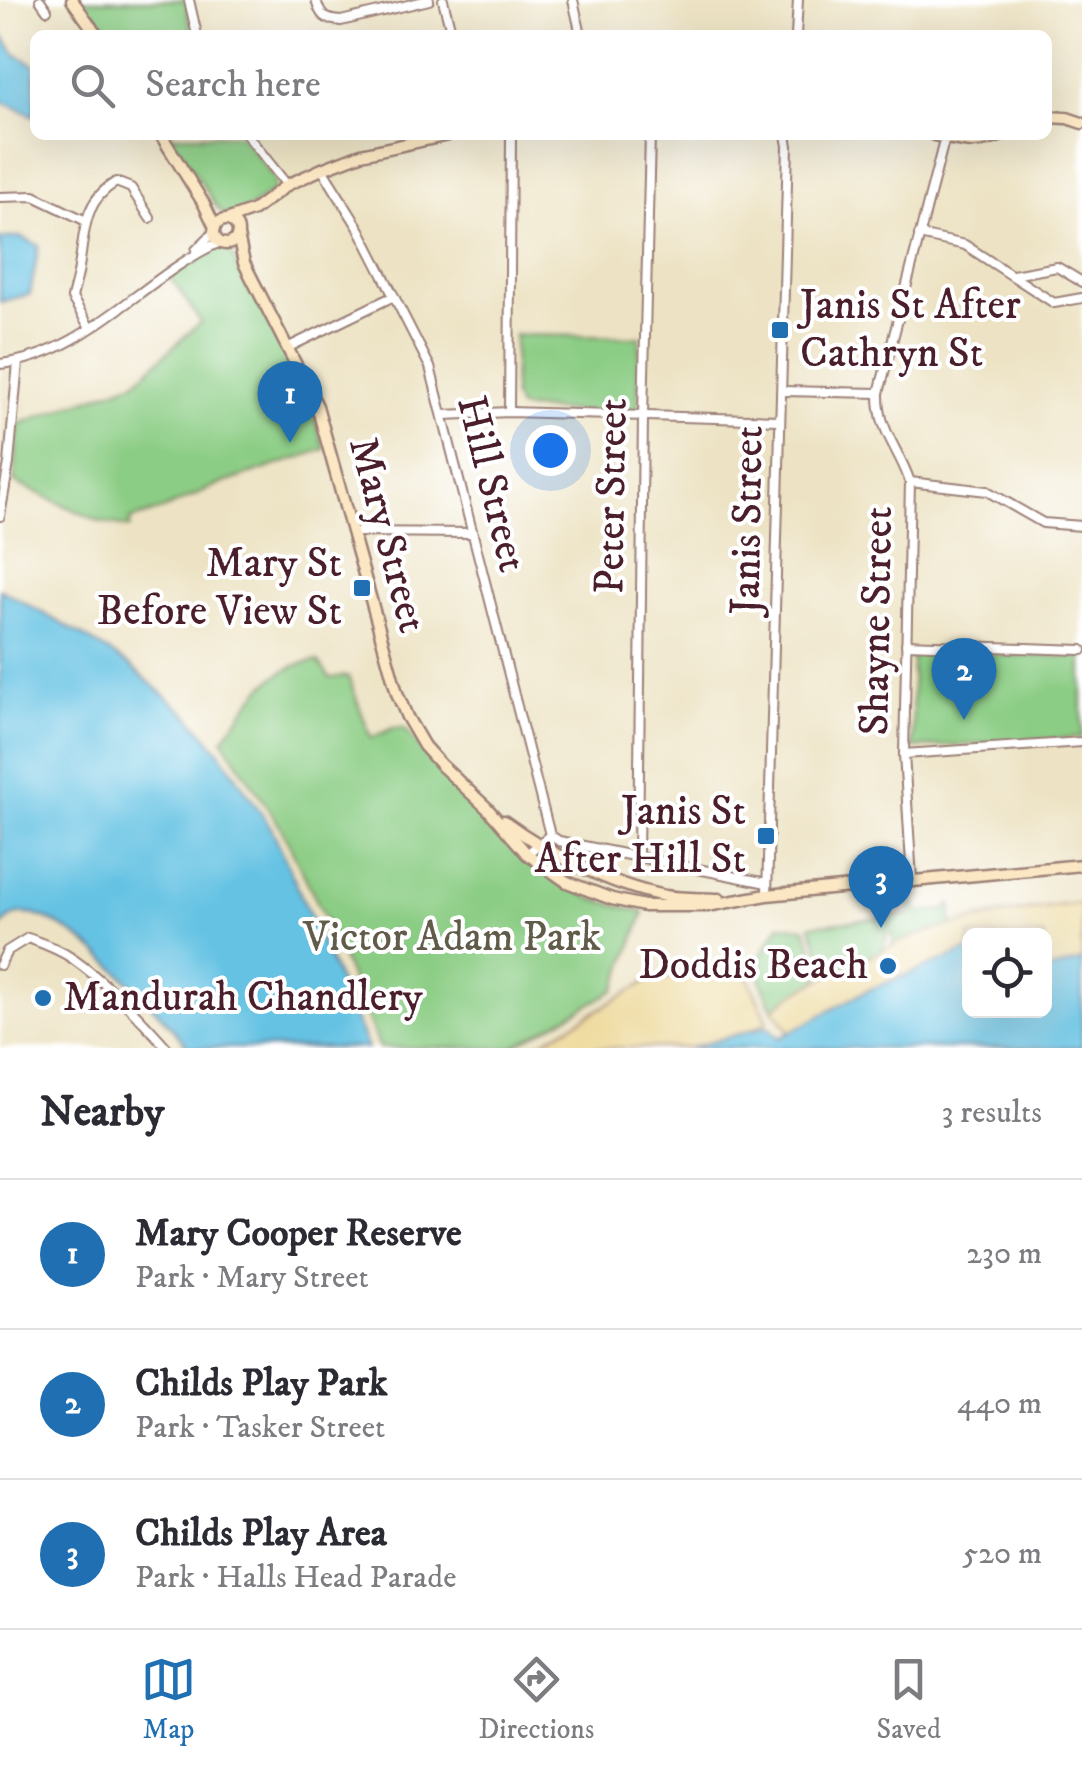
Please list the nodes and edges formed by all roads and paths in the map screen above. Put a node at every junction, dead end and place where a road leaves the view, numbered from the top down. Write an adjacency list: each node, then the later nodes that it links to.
1 (40, 0): 9 (street)
2 (72, 0): 10 (street)
3 (189, 0): 11 (street)
4 (316, 0): 5 (street)
5 (429, 0)
6 (444, 0): 12 (street)
7 (573, 0): 13 (street)
8 (798, 0): 14 (street)
9 (46, 10)
10 (93, 30)
11 (196, 30)
12 (451, 30)
13 (580, 30)
14 (796, 30)
15 (1052, 114): 16 (street)
16 (1082, 121)
17 (164, 140): 34 (street, Mary Street)
18 (251, 140): 29 (street)
19 (425, 140): 28 (street)
20 (512, 140): 48 (street)
21 (650, 140): 50 (street, Peter Street)
22 (787, 140): 27 (street, Janis Street)
23 (791, 140): 27 (street, Janis Street)
24 (939, 140): 36 (street, Shayne Street)
25 (958, 140): 26 (street)
26 (990, 140)
27 (788, 146): 46 (street, Janis Street)
28 (322, 168): 29 (street); 40 (street, Hill Street)
29 (288, 185): 31 (street)
30 (0, 197): 33 (street)
31 (254, 210): 34 (street); 35 (street)
32 (150, 218): 33 (street)
33 (84, 220): 42 (street)
34 (221, 231): 35 (street, Mary Street); 35 (street); 37 (street, Mary Street); 42 (street)
35 (238, 233): 37 (street, Mary Street)
36 (919, 235): 38 (street); 47 (street, Shayne Street)
37 (244, 263): 43 (street, Mary Street)
38 (1013, 276): 39 (street); 41 (street)
39 (1082, 282)
40 (394, 296): 43 (street); 49 (street, Hill Street)
41 (1082, 298)
42 (90, 328): 44 (street)
43 (289, 348): 55 (street, Mary Street)
44 (18, 362): 45 (street); 53 (street)
45 (0, 364)
46 (782, 391): 47 (street); 51 (street, Janis Street)
47 (879, 393): 52 (street, Shayne Street)
48 (509, 412): 49 (street); 50 (street)
49 (444, 416): 56 (street, Hill Street)
50 (643, 416): 51 (street); 65 (street, Peter Street)
51 (780, 420): 68 (street, Janis Street)
52 (910, 482): 54 (street); 57 (street, Shayne Street)
53 (0, 516)
54 (1082, 526)
55 (352, 532): 56 (street); 61 (street, Mary Street)
56 (473, 533): 62 (street, Hill Street)
57 (906, 644): 58 (street); 60 (street, Shayne Street)
58 (1082, 650)
59 (1082, 742): 60 (street)
60 (904, 754): 67 (street, Shayne Street)
61 (487, 808): 63 (street, Mary Street); 64 (street, Mary Street)
62 (550, 834): 63 (street); 65 (street)
63 (538, 844): 64 (street); 69 (street, Mary Street)
64 (527, 854): 69 (street, Mary Street)
65 (638, 858): 68 (street)
66 (1082, 865): 67 (street)
67 (912, 880): 68 (street)
68 (767, 889): 69 (street)
69 (732, 900)
70 (0, 965): 71 (street)
71 (167, 1048)

